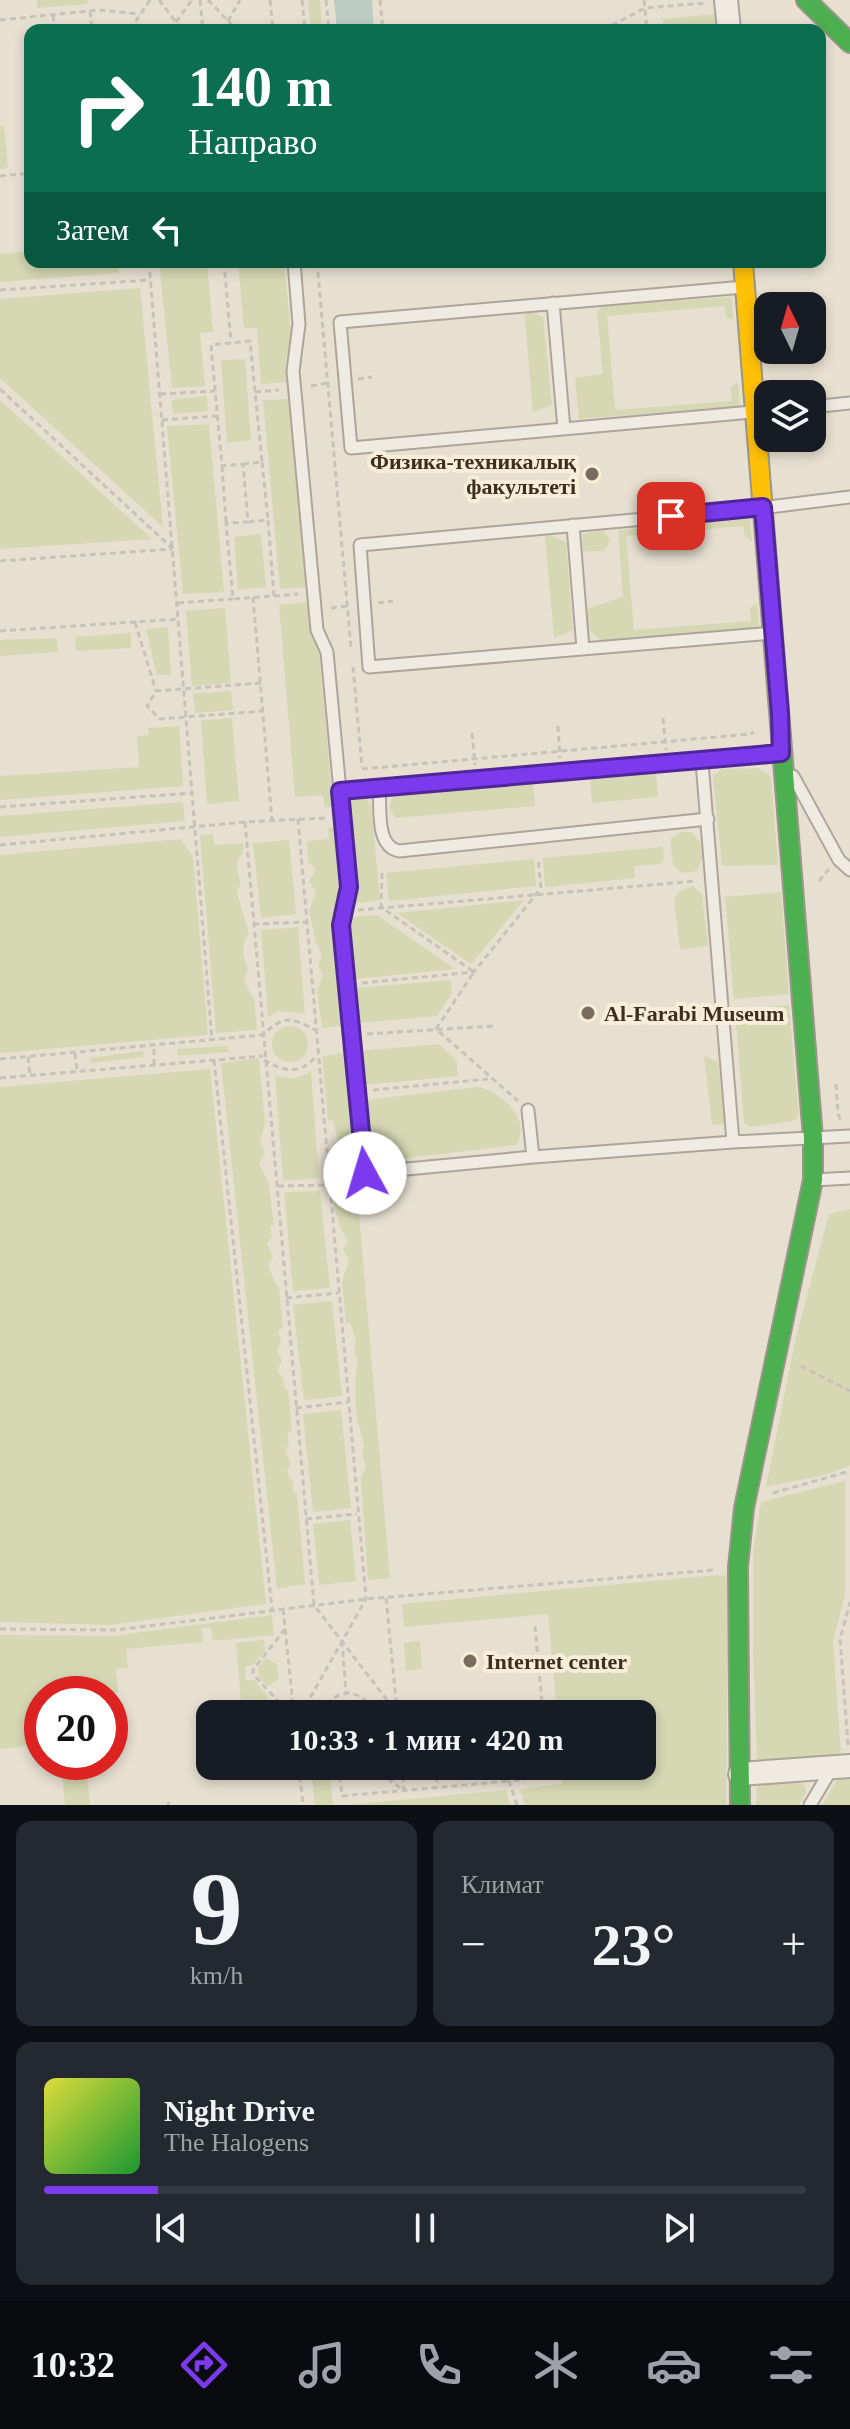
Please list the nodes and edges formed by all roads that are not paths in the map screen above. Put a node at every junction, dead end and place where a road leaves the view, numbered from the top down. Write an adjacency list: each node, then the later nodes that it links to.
1 (806, 0): 4 (street)
2 (726, 1): 3 (street)
3 (728, 24)
4 (850, 43)
5 (294, 268): 23 (lane)
6 (744, 268): 7 (street)
7 (745, 286): 8 (lane); 9 (street)
8 (553, 303): 13 (lane); 13 (lane)
9 (758, 380)
10 (850, 403): 11 (lane)
11 (826, 406)
12 (754, 412): 13 (lane)
13 (564, 429)
14 (762, 452): 16 (street)
15 (850, 497): 16 (lane)
16 (763, 507): 17 (lane); 18 (street)
17 (573, 525): 19 (lane); 19 (lane)
18 (774, 633): 19 (lane); 20 (street)
19 (583, 649)
20 (781, 753): 21 (lane); 25 (lane); 28 (street)
21 (702, 762): 22 (lane); 24 (lane)
22 (379, 788): 23 (lane); 24 (lane)
23 (340, 791): 30 (lane)
24 (708, 819): 29 (lane)
25 (850, 870)
26 (528, 1110): 30 (lane)
27 (850, 1136): 28 (lane)
28 (813, 1138): 29 (lane); 32 (street)
29 (733, 1142): 30 (lane)
30 (533, 1157)
31 (850, 1178): 32 (lane)
32 (813, 1180): 34 (street)
33 (841, 1766): 34 (street); 36 (lane)
34 (740, 1774): 35 (street)
35 (740, 1805)
36 (810, 1805)

